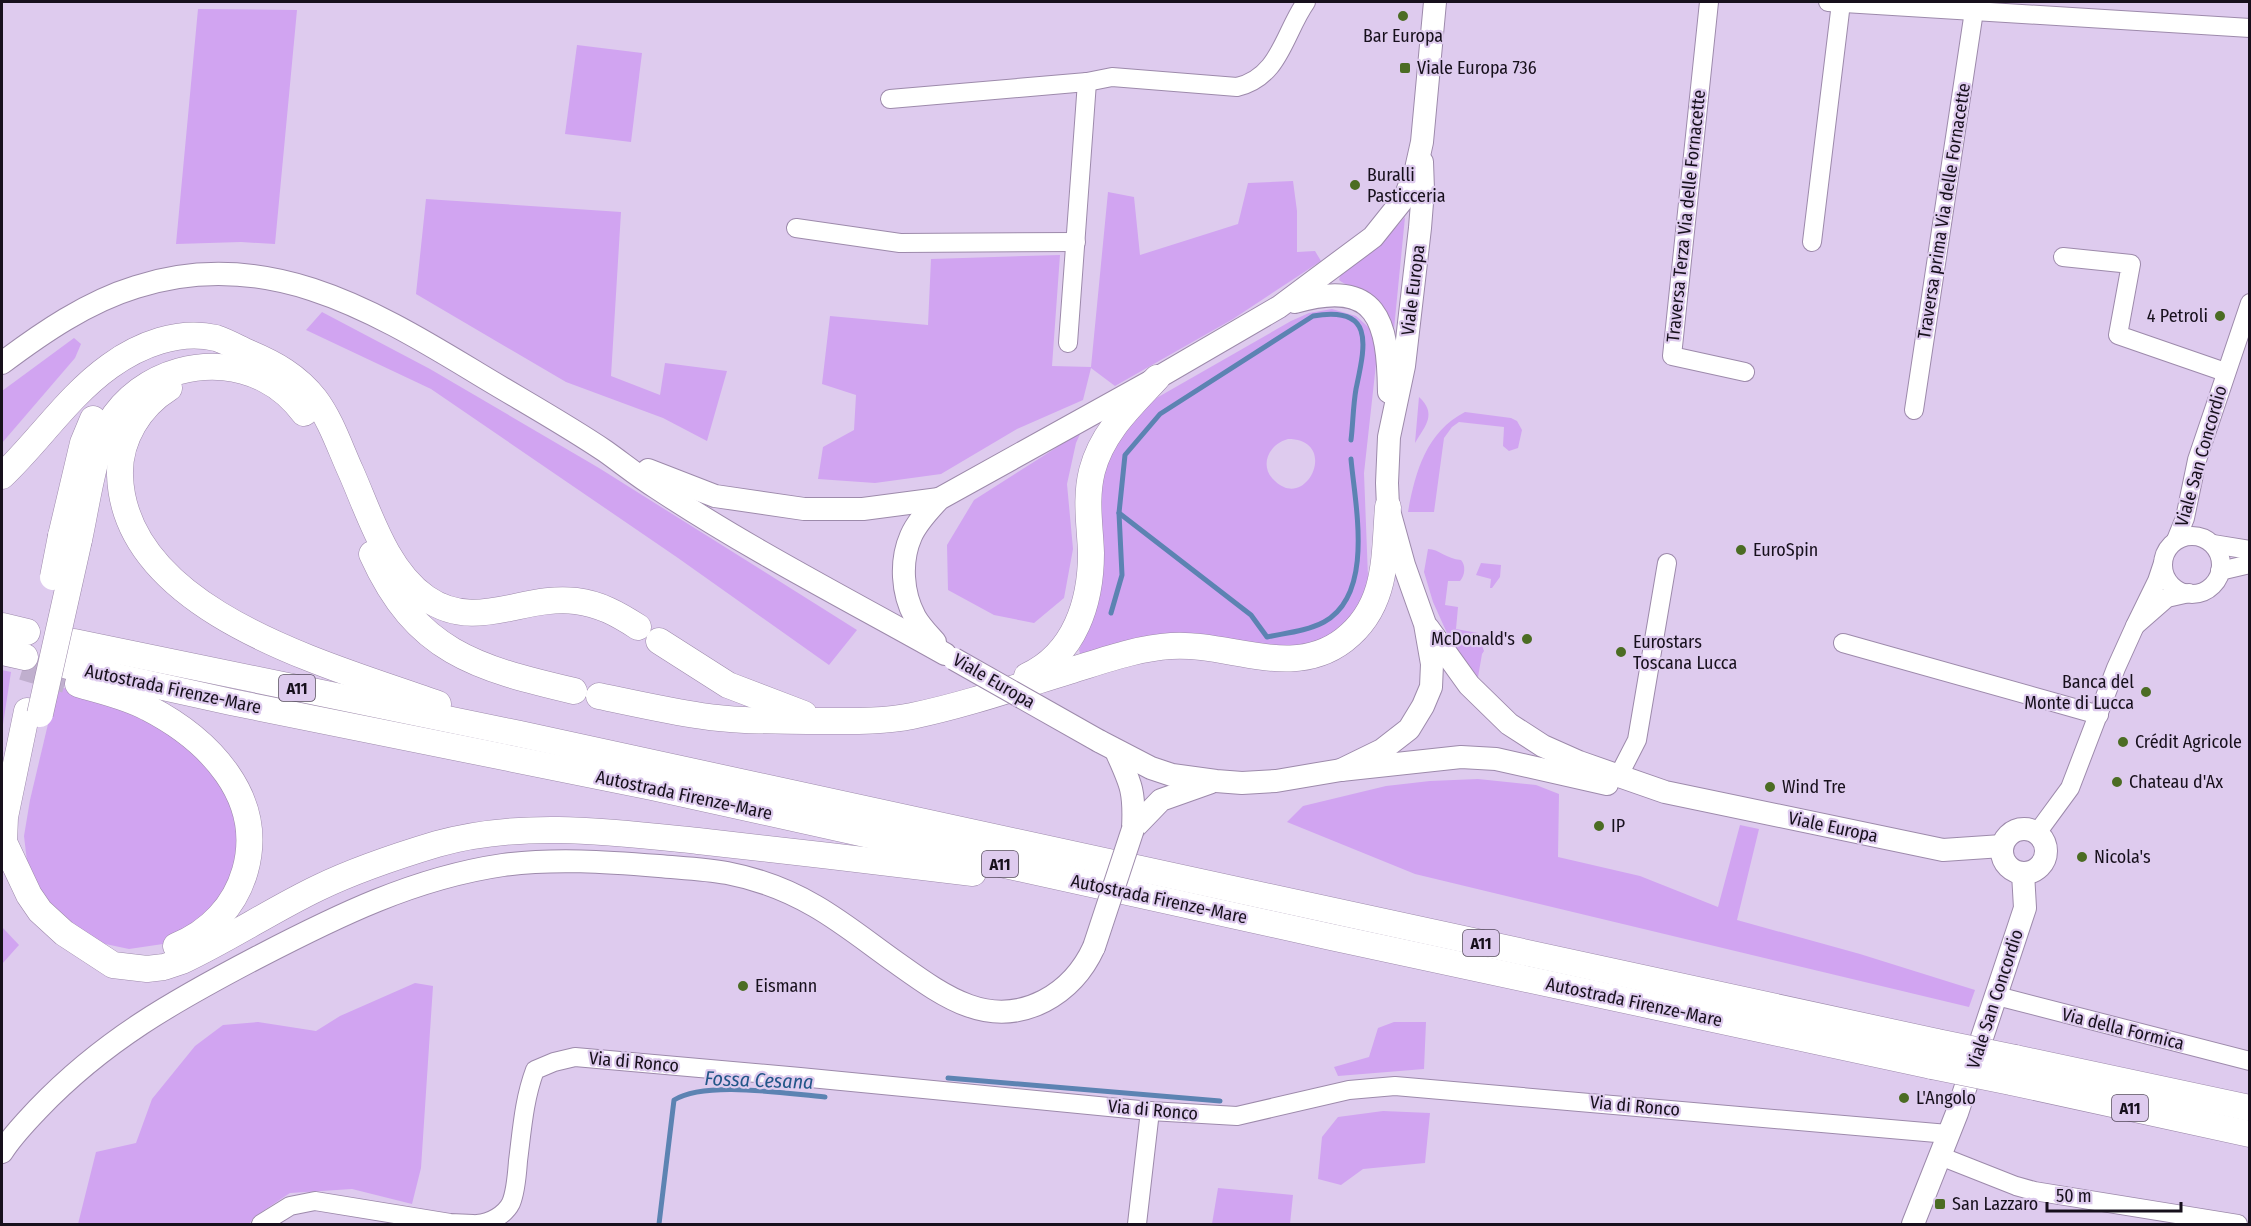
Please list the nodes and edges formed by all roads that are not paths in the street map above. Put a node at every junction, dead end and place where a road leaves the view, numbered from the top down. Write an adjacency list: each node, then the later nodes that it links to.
1 (1306, 2): 9 (street)
2 (1435, 2): 11 (main road, Viale Europa)
3 (1709, 2): 22 (street, Traversa Terza Via delle Fornacette)
4 (1835, 2): 5 (street); 14 (street)
5 (1895, 4): 7 (street)
6 (2080, 9): 7 (street); 8 (street)
7 (1974, 11): 25 (street, Traversa prima Via delle Fornacette)
8 (2250, 28)
9 (1087, 82): 10 (street); 13 (street)
10 (890, 99)
11 (1422, 142): 17 (main road, Viale Europa); 26 (main road, Viale Europa)
12 (796, 228): 13 (street)
13 (1076, 242): 18 (street)
14 (1812, 242)
15 (2064, 257): 23 (street)
16 (2250, 303): 23 (street, Viale San Concordio)
17 (1279, 307): 24 (main road, Viale Europa); 26 (main road, Viale Europa)
18 (1068, 343)
19 (250, 353): 28 (highway); 31 (highway); 51 (highway)
20 (2, 363): 27 (main road)
21 (227, 367): 31 (highway); 47 (highway); 52 (highway)
22 (1745, 372)
23 (2225, 372): 32 (street, Viale San Concordio)
24 (1158, 378): 29 (main road, Viale Europa); 49 (highway)
25 (1914, 411)
26 (1389, 437): 30 (main road, Viale Europa)
27 (605, 452): 29 (main road); 46 (main road)
28 (2, 476)
29 (939, 499): 46 (main road, Viale Europa)
30 (1388, 507): 40 (main road, Viale Europa); 49 (highway)
31 (70, 538): 63 (highway, bridge)
32 (2176, 540): 33 (street, Viale San Concordio); 35 (street, Viale San Concordio)
33 (2213, 544): 34 (street); 38 (street, Viale San Concordio)
34 (2250, 550)
35 (2163, 561): 39 (street); 42 (street, Viale San Concordio)
36 (1667, 563): 55 (street)
37 (2250, 564): 38 (street)
38 (2220, 571): 39 (street, Viale San Concordio)
39 (2189, 593): 42 (street, Viale San Concordio)
40 (1425, 624): 54 (main road, Viale Europa); 55 (main road, Viale Europa)
41 (2, 626): 43 (highway)
42 (2135, 626): 50 (street, Viale San Concordio)
43 (27, 632)
44 (74, 642): 52 (highway, Autostrada Firenze-Mare / A11)
45 (1843, 642): 50 (street)
46 (949, 656): 53 (main road, Viale Europa, bridge)
47 (574, 691)
48 (599, 696): 51 (highway)
49 (972, 701): 51 (highway)
50 (2099, 715): 59 (street, Viale San Concordio)
51 (821, 721)
52 (520, 734): 65 (highway, Autostrada Firenze-Mare / A11)
53 (1107, 746): 56 (main road, Viale Europa); 58 (main road)
54 (1341, 770): 56 (main road, Viale Europa); 57 (main road, Viale Europa)
55 (1619, 775): 57 (main road, Viale Europa)
56 (1216, 781): 58 (main road)
57 (1665, 792): 60 (main road, Viale Europa)
58 (1133, 829): 72 (main road, bridge)
59 (2037, 833): 60 (main road); 61 (main road)
60 (2002, 846): 61 (main road)
61 (2023, 873): 64 (main road, Viale San Concordio)
62 (1084, 882): 63 (highway); 63 (highway, Autostrada Firenze-Mare / A11); 65 (highway, Autostrada Firenze-Mare / A11)
63 (80, 944)
64 (1997, 996): 66 (street, Via della Formica); 70 (main road, Viale San Concordio)
65 (1935, 1054): 67 (highway, Autostrada Firenze-Mare / A11, bridge)
66 (2250, 1061)
67 (2013, 1070): 68 (highway, Autostrada Firenze-Mare / A11); 71 (highway, Autostrada Firenze-Mare / A11)
68 (2250, 1108)
69 (1150, 1111): 70 (street, Via di Ronco); 75 (street, Via di Ronco); 76 (street)
70 (1948, 1134): 73 (main road, Viale San Concordio)
71 (2250, 1134)
72 (2, 1152)
73 (1940, 1156): 77 (main road, Viale San Concordio); 78 (street)
74 (261, 1224): 75 (street, Via di Ronco)
75 (475, 1224)
76 (1137, 1224)
77 (1913, 1224)
78 (2238, 1224)

